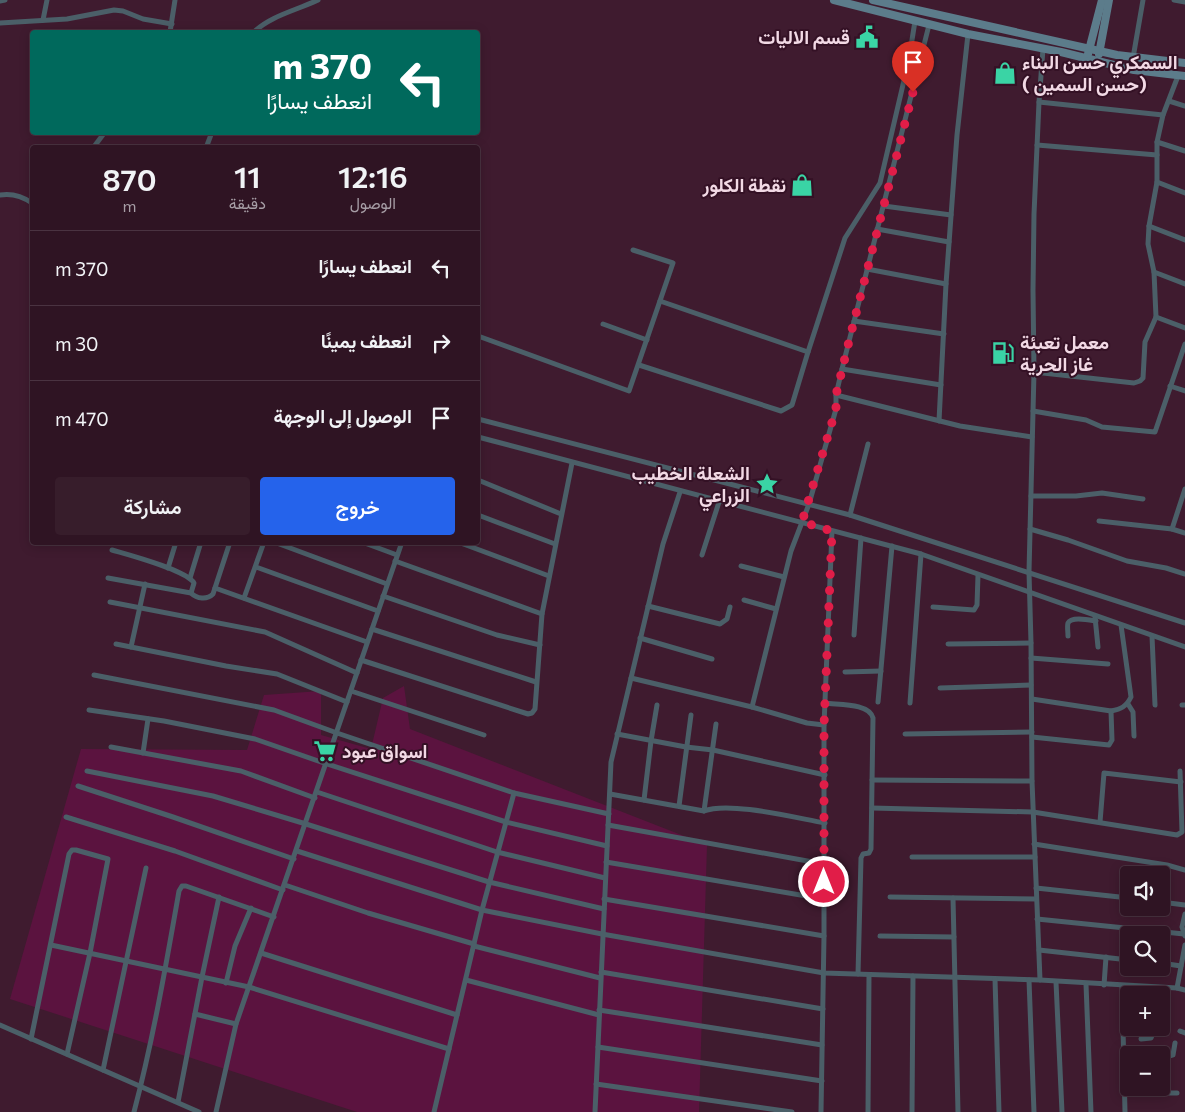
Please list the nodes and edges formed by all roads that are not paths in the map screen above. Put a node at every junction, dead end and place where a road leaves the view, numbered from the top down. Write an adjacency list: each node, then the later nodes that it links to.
1 (5, 0): 10 (street)
2 (47, 0): 13 (street)
3 (175, 0): 16 (street)
4 (318, 0): 19 (street)
5 (834, 0): 14 (main road)
6 (1102, 0): 22 (main road)
7 (1109, 0): 23 (main road)
8 (1143, 0): 24 (street)
9 (1174, 0): 12 (street)
10 (0, 1)
11 (879, 1): 22 (main road)
12 (1185, 2)
13 (43, 20): 15 (street); 16 (street)
14 (915, 21): 17 (main road); 61 (street)
15 (0, 23)
16 (172, 24): 18 (street)
17 (929, 25): 20 (main road); 41 (street)
18 (170, 30)
19 (257, 30)
20 (968, 34): 21 (main road); 42 (street)
21 (1043, 49): 25 (main road); 30 (street)
22 (1089, 49): 23 (main road); 25 (main road)
23 (1099, 52): 24 (main road); 26 (main road)
24 (1133, 58): 27 (main road)
25 (1087, 59): 26 (main road)
26 (1097, 61): 28 (main road)
27 (1185, 63)
28 (1182, 76): 29 (street)
29 (1168, 101): 31 (street); 32 (street)
30 (1039, 102): 32 (street); 34 (street)
31 (1185, 106)
32 (1164, 115): 33 (street)
33 (1157, 142): 35 (street); 36 (street)
34 (1037, 145): 36 (street); 64 (street)
35 (1185, 151)
36 (1157, 156): 37 (street)
37 (1157, 182): 38 (street); 43 (street)
38 (1185, 193)
39 (0, 196): 40 (street)
40 (30, 202)
41 (884, 206): 42 (street); 44 (street)
42 (951, 215): 46 (street)
43 (1149, 226): 45 (street); 49 (street)
44 (878, 229): 46 (street); 48 (street)
45 (1185, 240)
46 (949, 242): 50 (street)
47 (633, 250): 52 (street)
48 (867, 269): 50 (street); 54 (street)
49 (1154, 272): 51 (street); 53 (street)
50 (946, 284): 57 (street)
51 (1185, 284)
52 (660, 301): 59 (street); 61 (street)
53 (1156, 317): 56 (street); 64 (street)
54 (854, 322): 57 (street); 63 (street)
55 (603, 324): 59 (street)
56 (1185, 328)
57 (944, 334): 65 (street)
58 (480, 337): 62 (street)
59 (648, 340): 62 (street)
60 (1185, 344): 66 (street)
61 (808, 352): 62 (street)
62 (639, 365)
63 (842, 369): 65 (street); 68 (street)
64 (1034, 372): 69 (street)
65 (941, 385): 71 (street)
66 (1170, 386): 67 (street); 69 (street)
67 (1185, 391)
68 (836, 395): 71 (street); 82 (street)
69 (1033, 411): 72 (street)
70 (480, 420): 82 (street)
71 (939, 421): 72 (street)
72 (1032, 437): 79 (street)
73 (480, 439): 75 (street)
74 (868, 444): 84 (street)
75 (572, 462): 78 (street); 83 (street)
76 (480, 481): 83 (street)
77 (1185, 489): 89 (street)
78 (680, 492): 81 (street); 126 (street)
79 (1031, 496): 80 (street); 88 (street)
80 (1143, 499)
81 (719, 502): 87 (street); 105 (street)
82 (809, 504): 84 (street); 87 (street)
83 (561, 514): 93 (street)
84 (850, 515): 110 (street)
85 (480, 516): 93 (street)
86 (1099, 521): 89 (street)
87 (802, 522): 90 (street); 114 (street)
88 (1030, 529): 110 (street); 111 (street)
89 (1172, 529): 91 (street)
90 (832, 531): 92 (street); 165 (street)
91 (1185, 532)
92 (861, 538): 102 (street); 137 (street)
93 (555, 544): 113 (street)
94 (175, 545): 109 (street)
95 (200, 545): 116 (street)
96 (229, 545): 119 (street)
97 (263, 545): 108 (street)
98 (282, 545): 118 (street)
99 (371, 545): 106 (street)
100 (401, 545): 106 (street)
101 (466, 545): 113 (street)
102 (892, 546): 104 (street); 153 (street)
103 (112, 550): 109 (street)
104 (921, 554): 112 (street); 166 (street)
105 (702, 555)
106 (396, 558): 118 (street); 132 (street)
107 (741, 566): 114 (street)
108 (256, 567): 123 (street); 131 (street)
109 (168, 568): 116 (street)
110 (1029, 572): 121 (street); 134 (street)
111 (1185, 574)
112 (978, 575): 121 (street); 129 (street)
113 (549, 576): 132 (street)
114 (784, 577): 130 (street)
115 (108, 578): 117 (street)
116 (190, 578): 120 (street)
117 (145, 584): 120 (street); 128 (street)
118 (387, 584): 122 (street)
119 (215, 588): 120 (street); 123 (street)
120 (191, 592)
121 (1029, 592): 133 (street); 142 (street)
122 (383, 596): 131 (street); 145 (street)
123 (244, 598): 141 (street)
124 (744, 600): 130 (street)
125 (110, 602): 128 (street)
126 (648, 606): 127 (street); 140 (street)
127 (730, 607)
128 (140, 608): 146 (street); 155 (street)
129 (933, 608)
130 (776, 609): 170 (street)
131 (378, 611): 136 (street)
132 (542, 614): 145 (street)
133 (1095, 618): 135 (street); 138 (street); 147 (street)
134 (1185, 623)
135 (1121, 625): 139 (street); 167 (street)
136 (372, 629): 141 (street); 158 (street)
137 (854, 635)
138 (1068, 636)
139 (1152, 636): 148 (street); 169 (street)
140 (640, 638): 151 (street); 157 (street)
141 (367, 642): 150 (street)
142 (1031, 643): 144 (street); 149 (street)
143 (116, 644): 146 (street)
144 (948, 644)
145 (540, 645): 158 (street)
146 (131, 646): 163 (street)
147 (1098, 647)
148 (1185, 647)
149 (1031, 658): 152 (street); 159 (street)
150 (361, 660): 155 (street); 158 (street)
151 (712, 660)
152 (1108, 664)
153 (881, 671): 154 (street); 164 (street)
154 (845, 672)
155 (357, 673): 161 (street)
156 (94, 675): 177 (street)
157 (631, 678): 170 (street); 178 (street)
158 (536, 682)
159 (1031, 685): 160 (street); 162 (street)
160 (940, 688)
161 (351, 691): 163 (street); 181 (street)
162 (1032, 699): 172 (street); 180 (street)
163 (347, 702): 177 (street)
164 (878, 702)
165 (825, 703): 176 (street); 192 (street)
166 (910, 703)
167 (1128, 704): 172 (street); 182 (street)
168 (657, 705): 183 (street)
169 (1155, 705)
170 (752, 707): 176 (street)
171 (89, 710): 174 (street)
172 (1111, 711): 180 (street)
173 (691, 715): 185 (street)
174 (148, 718): 187 (street); 188 (street)
175 (716, 724): 186 (street)
176 (824, 726): 191 (street)
177 (337, 733): 188 (street); 196 (street)
178 (617, 734): 183 (street); 198 (street)
179 (905, 734): 180 (street)
180 (1032, 734): 193 (street)
181 (484, 735)
182 (1134, 736)
183 (651, 741): 185 (street); 200 (street)
184 (110, 747): 187 (street)
185 (686, 747): 186 (street); 201 (street)
186 (713, 750): 191 (street); 203 (street)
187 (143, 753): 199 (street)
188 (326, 764): 199 (street); 207 (street)
189 (87, 772): 210 (street)
190 (1180, 772): 194 (street)
191 (825, 775): 209 (street)
192 (872, 780): 193 (street); 202 (street)
193 (1032, 781): 204 (street)
194 (1181, 782): 197 (street); 208 (street)
195 (78, 786): 218 (street)
196 (514, 793): 205 (street); 207 (street)
197 (1183, 793): 208 (street)
198 (610, 794): 200 (street); 205 (street)
199 (316, 795): 210 (street); 215 (street)
200 (644, 800): 201 (street)
201 (679, 806): 203 (street)
202 (872, 808): 204 (street); 261 (street)
203 (704, 811): 209 (street)
204 (1033, 812): 208 (street); 212 (street)
205 (609, 814): 211 (street)
206 (66, 817): 225 (street)
207 (506, 822): 213 (street); 215 (street)
208 (1100, 822)
209 (825, 823): 220 (street)
210 (306, 824): 214 (street); 224 (street)
211 (608, 825): 213 (street); 220 (street)
212 (1034, 844): 217 (street); 222 (street)
213 (607, 846): 219 (street)
214 (296, 851): 218 (street); 238 (street)
215 (497, 852): 223 (street); 224 (street)
216 (912, 857): 217 (street)
217 (1035, 857): 226 (street)
218 (294, 859): 225 (street)
219 (606, 862): 223 (street); 233 (street)
220 (824, 864): 233 (street)
221 (146, 868): 255 (street)
222 (1185, 870)
223 (605, 878): 231 (street)
224 (489, 882): 237 (street); 238 (street)
225 (284, 887): 240 (street); 248 (street)
226 (1036, 888): 229 (street); 232 (street)
227 (219, 897): 236 (street); 258 (street); 264 (street)
228 (890, 897): 230 (street)
229 (1120, 897)
230 (953, 898): 232 (street); 246 (street)
231 (604, 899): 237 (street); 244 (street)
232 (1036, 899): 241 (street)
233 (824, 900): 244 (street)
234 (1170, 903): 235 (street)
235 (1185, 905)
236 (250, 908): 240 (street); 272 (street)
237 (604, 909): 242 (street)
238 (482, 910): 242 (street); 248 (street)
239 (1185, 914): 243 (street)
240 (274, 917): 252 (street)
241 (1037, 919): 243 (street); 250 (street)
242 (602, 934): 259 (street); 260 (street)
243 (1184, 935)
244 (824, 936): 260 (street)
245 (880, 936): 246 (street)
246 (954, 937): 266 (street)
247 (51, 945): 251 (street); 251 (street); 287 (street)
248 (474, 945): 265 (street); 268 (street)
249 (1185, 945): 257 (street)
250 (1039, 950): 253 (street); 270 (street)
251 (90, 953): 255 (street); 293 (street)
252 (261, 953): 276 (street); 283 (street)
253 (1106, 957): 254 (street); 274 (street)
254 (1120, 959)
255 (126, 961): 258 (street); 295 (street)
256 (1170, 965): 257 (street)
257 (1181, 966): 278 (street)
258 (165, 970): 264 (street); 298 (street)
259 (601, 972): 265 (street); 280 (street)
260 (824, 973): 261 (street); 280 (street)
261 (858, 974): 262 (street)
262 (869, 975): 263 (street); 310 (street)
263 (914, 976): 266 (street); 311 (street)
264 (202, 977): 272 (street); 282 (street)
265 (600, 978): 281 (street)
266 (954, 978): 267 (street); 312 (street)
267 (995, 979): 269 (street); 313 (street)
268 (466, 980): 281 (street); 283 (street)
269 (1029, 980): 270 (street); 314 (street)
270 (1040, 980): 271 (street)
271 (1056, 982): 273 (street); 315 (street)
272 (226, 983): 276 (street)
273 (1086, 984): 274 (street); 316 (street)
274 (1104, 985): 275 (street)
275 (1122, 986)
276 (249, 988): 284 (street); 292 (street)
277 (1170, 988): 278 (street)
278 (1178, 988): 279 (street)
279 (1185, 990)
280 (823, 1009): 290 (street)
281 (599, 1012): 290 (street); 291 (street)
282 (195, 1014): 284 (street); 302 (street)
283 (457, 1015): 292 (street)
284 (236, 1024): 305 (street)
285 (0, 1025): 287 (street)
286 (1153, 1036): 288 (street)
287 (31, 1039): 293 (street)
288 (1142, 1039)
289 (1175, 1043): 294 (street)
290 (822, 1045): 296 (street)
291 (598, 1047): 296 (street); 297 (street)
292 (449, 1049): 306 (street)
293 (67, 1054): 295 (street)
294 (1170, 1056)
295 (102, 1070): 298 (street)
296 (822, 1081): 309 (street)
297 (596, 1084): 307 (street); 308 (street)
298 (141, 1087): 302 (street); 303 (street)
299 (1170, 1093): 300 (street)
300 (1177, 1093)
301 (1124, 1096): 317 (street)
302 (178, 1102): 304 (street)
303 (134, 1112)
304 (199, 1112)
305 (216, 1112)
306 (434, 1112)
307 (595, 1112)
308 (792, 1112)
309 (821, 1112)
310 (868, 1112)
311 (912, 1112)
312 (958, 1112)
313 (999, 1112)
314 (1034, 1112)
315 (1062, 1112)
316 (1091, 1112)
317 (1125, 1112)

